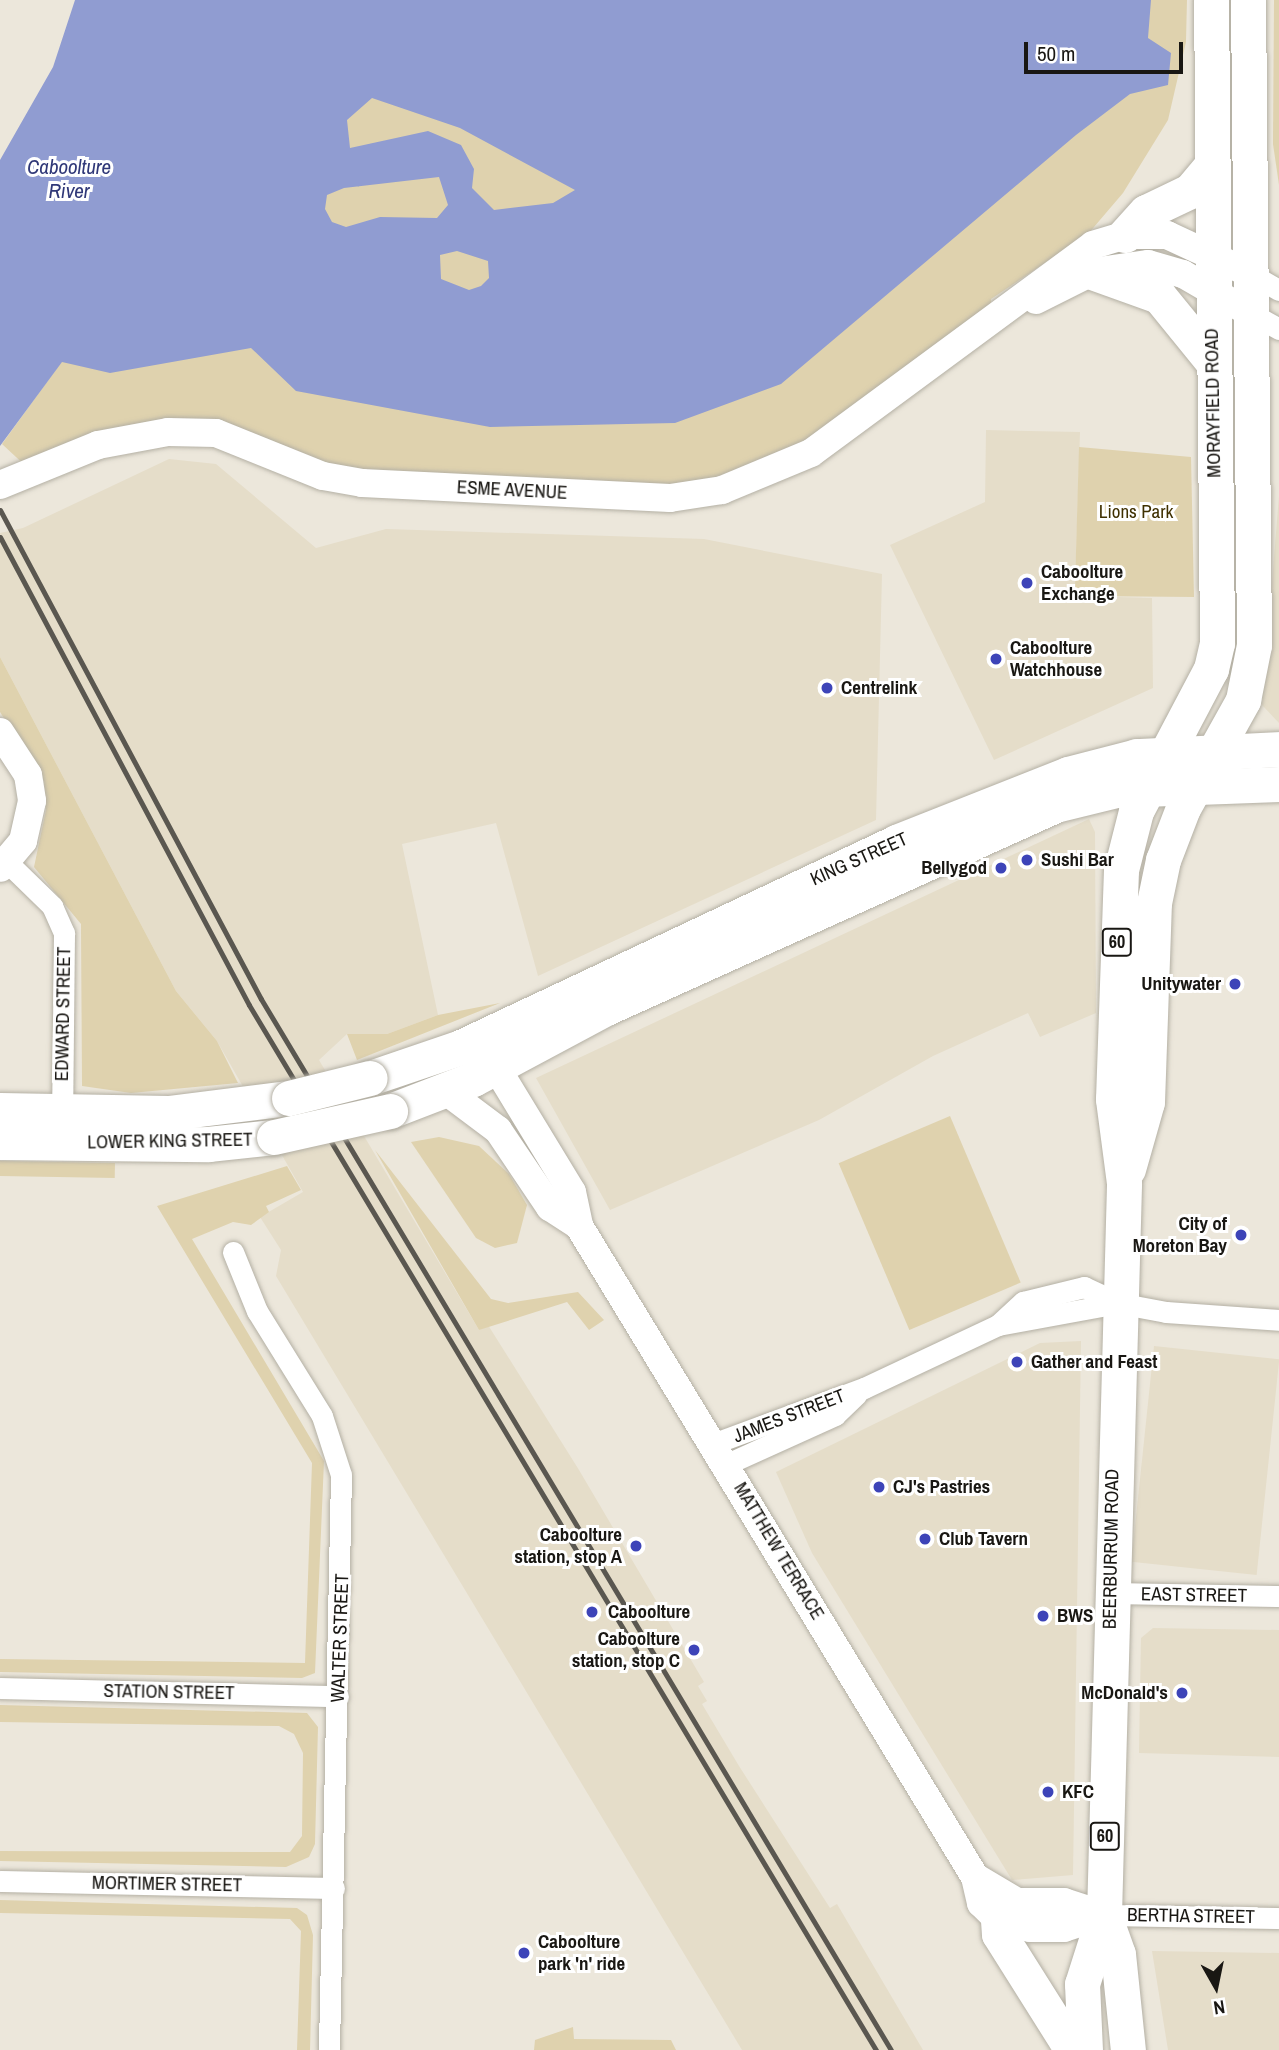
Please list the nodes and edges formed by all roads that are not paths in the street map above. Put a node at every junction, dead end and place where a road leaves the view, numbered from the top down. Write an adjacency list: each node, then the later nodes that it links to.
1 (1211, 0): 3 (main road, MORAYFIELD ROAD / 60)
2 (1248, 0): 7 (main road, MORAYFIELD ROAD / 60)
3 (1210, 167): 4 (main road); 5 (main road, MORAYFIELD ROAD / 60)
4 (1125, 235): 5 (street, ESME AVENUE); 9 (street, ESME AVENUE)
5 (1211, 251): 7 (street, ESME AVENUE); 8 (main road, MORAYFIELD ROAD / 60)
6 (1092, 272): 8 (street, ESME AVENUE); 9 (street, ESME AVENUE); 11 (main road)
7 (1265, 282): 10 (main road, MORAYFIELD ROAD / 60)
8 (1212, 289): 10 (street, ESME AVENUE); 11 (main road, MORAYFIELD ROAD / 60)
9 (992, 321): 13 (street, ESME AVENUE)
10 (1265, 322): 12 (main road, MORAYFIELD ROAD / 60)
11 (1212, 361): 17 (main road, MORAYFIELD ROAD / 60)
12 (1265, 379): 16 (main road, MORAYFIELD ROAD / 60)
13 (0, 485)
14 (0, 732): 21 (street)
15 (1279, 749): 16 (main road, KING STREET)
16 (1217, 750): 17 (main road, KING STREET); 19 (main road, MORAYFIELD ROAD / 60)
17 (1161, 754): 20 (main road, MORAYFIELD ROAD / 60); 22 (main road, KING STREET)
18 (1279, 784): 19 (main road, KING STREET)
19 (1196, 787): 20 (main road, KING STREET); 28 (main road, BEERBURRUM ROAD / 60)
20 (1146, 788): 23 (main road, KING STREET); 28 (main road, BEERBURRUM ROAD / 60)
21 (4, 866): 26 (street, EDWARD STREET)
22 (461, 1047): 23 (street, MATTHEW TERRACE); 26 (main road, LOWER KING STREET, bridge)
23 (496, 1068): 24 (main road, LOWER KING STREET); 29 (street, MATTHEW TERRACE)
24 (446, 1091): 27 (main road, LOWER KING STREET, bridge); 29 (street, MATTHEW TERRACE)
25 (0, 1110): 26 (main road, LOWER KING STREET)
26 (62, 1113)
27 (0, 1142)
28 (1124, 1183): 31 (main road, BEERBURRUM ROAD / 60)
29 (579, 1226): 33 (street, MATTHEW TERRACE)
30 (233, 1252): 37 (street, WALTER STREET)
31 (1118, 1303): 32 (street, JAMES STREET); 33 (street, JAMES STREET); 34 (main road, BEERBURRUM ROAD / 60)
32 (1279, 1320)
33 (721, 1454): 38 (street, MATTHEW TERRACE)
34 (1110, 1593): 35 (street, EAST STREET); 41 (main road, BEERBURRUM ROAD / 60)
35 (1279, 1597)
36 (0, 1688): 37 (street, STATION STREET)
37 (338, 1696): 40 (street, WALTER STREET)
38 (975, 1877): 41 (street, MATTHEW TERRACE); 43 (street, MATTHEW TERRACE)
39 (0, 1881): 40 (street, MORTIMER STREET)
40 (334, 1888): 44 (street, WALTER STREET)
41 (1104, 1915): 42 (street, BERTHA STREET); 43 (street); 46 (main road, BEERBURRUM ROAD / 60); 47 (main road, BEERBURRUM ROAD / 60)
42 (1279, 1918)
43 (998, 1920): 45 (main road)
44 (329, 2050)
45 (1072, 2050)
46 (1086, 2050)
47 (1128, 2050)

